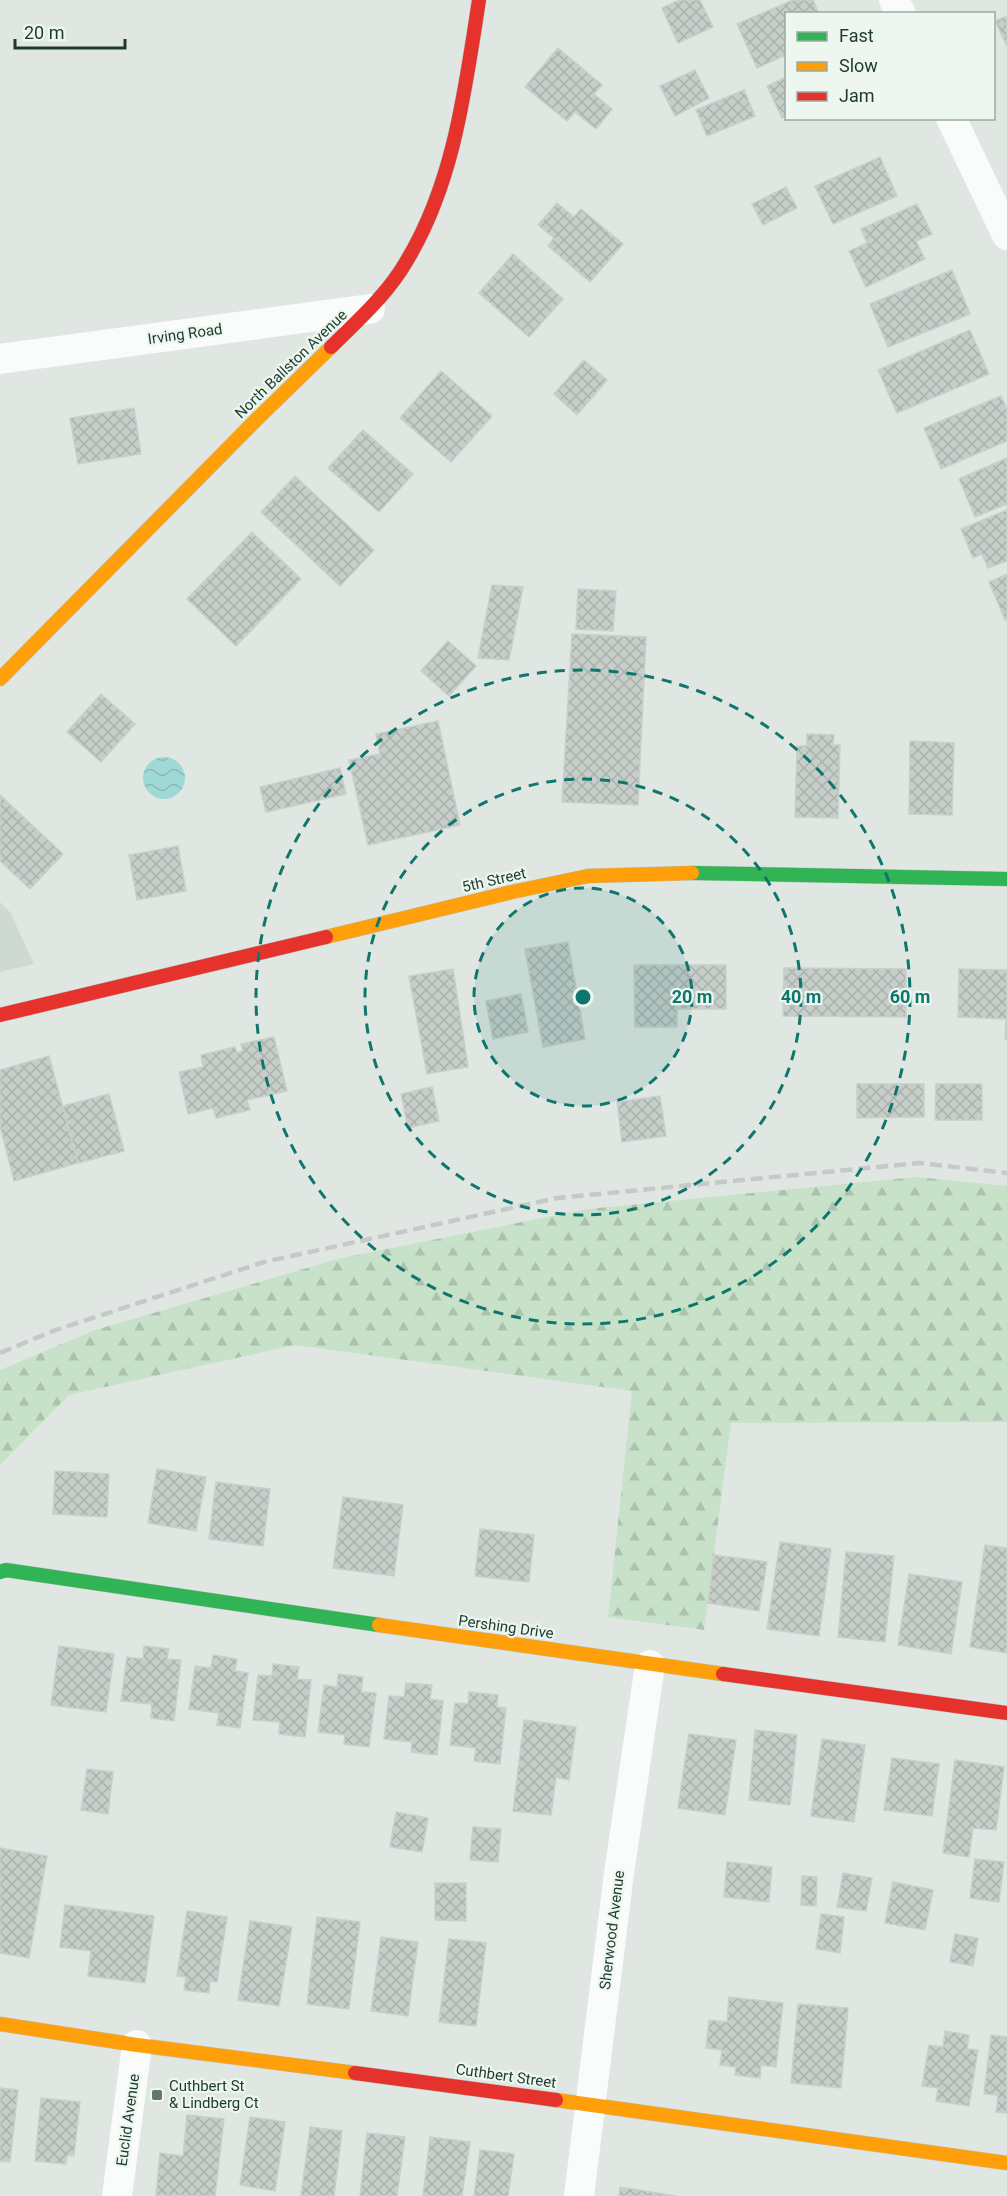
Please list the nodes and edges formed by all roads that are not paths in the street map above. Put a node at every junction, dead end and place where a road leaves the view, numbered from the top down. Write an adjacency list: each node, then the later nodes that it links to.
1 (479, 0): 4 (street, North Ballston Avenue)
2 (952, 120): 3 (street)
3 (1007, 235)
4 (370, 309): 5 (street, Irving Road); 6 (street, North Ballston Avenue)
5 (0, 359)
6 (0, 679)
7 (1007, 879): 8 (street, 5th Street)
8 (0, 1015)
9 (0, 1572): 10 (street, Pershing Drive)
10 (650, 1665): 11 (street, Pershing Drive); 14 (street, Sherwood Avenue)
11 (1007, 1713)
12 (0, 2024): 13 (street, Cuthbert Street)
13 (138, 2045): 14 (street, Cuthbert Street); 16 (street, Euclid Avenue)
14 (590, 2104): 15 (street, Cuthbert Street); 17 (street, Sherwood Avenue)
15 (1007, 2163)
16 (117, 2196)
17 (579, 2196)

